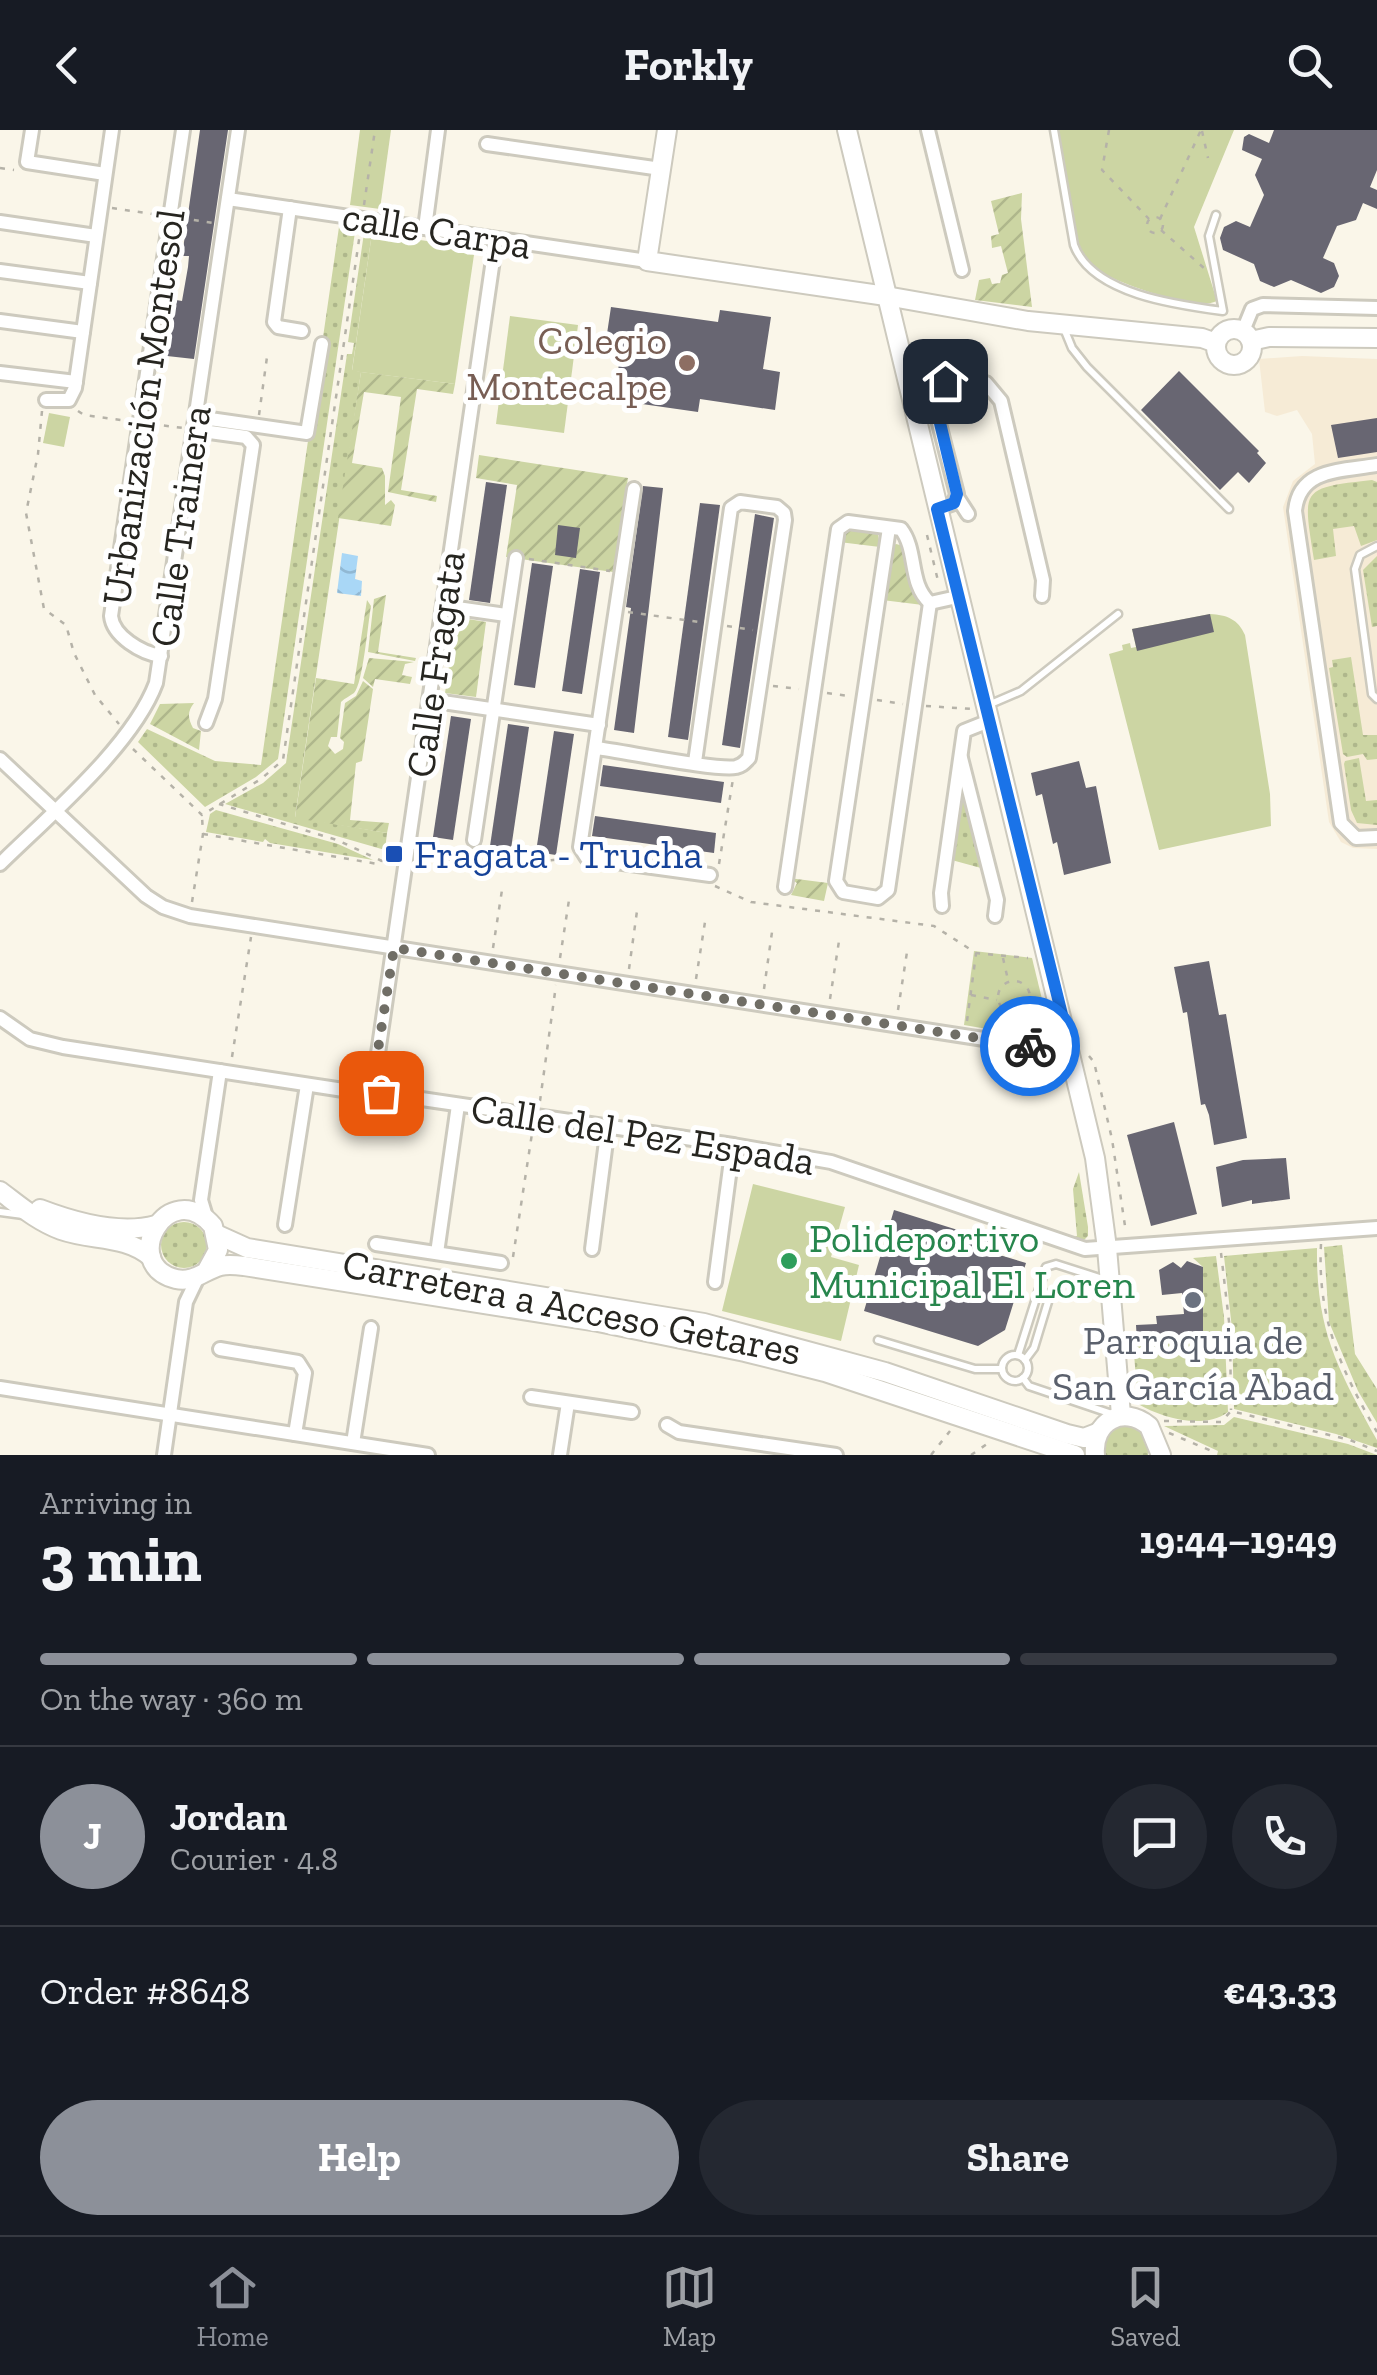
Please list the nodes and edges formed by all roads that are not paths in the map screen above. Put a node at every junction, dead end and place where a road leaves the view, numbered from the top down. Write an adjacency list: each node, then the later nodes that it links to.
1 (32, 130): 12 (street)
2 (112, 130): 12 (street)
3 (183, 130): 53 (street, Urbanización Montesol)
4 (238, 130): 13 (street, Calle Trainera)
5 (438, 130): 17 (street)
6 (667, 130): 11 (street)
7 (928, 130): 21 (street)
8 (1054, 130): 15 (lane)
9 (852, 131): 24 (street)
10 (487, 144): 11 (street)
11 (660, 169): 20 (street)
12 (105, 174): 18 (street)
13 (228, 199): 14 (street, calle Carpa); 37 (street, Calle Trainera)
14 (290, 208): 17 (street, calle Carpa); 28 (street)
15 (1216, 214)
16 (0, 222): 18 (street)
17 (426, 228): 19 (street, calle Carpa)
18 (96, 236): 23 (street)
19 (496, 239): 20 (street, calle Carpa); 50 (street, Calle Fragata)
20 (647, 262): 24 (street)
21 (962, 270)
22 (0, 271): 23 (street)
23 (90, 283): 29 (street)
24 (886, 296): 27 (street); 41 (street)
25 (1377, 308): 30 (street)
26 (0, 321): 29 (street)
27 (1062, 325): 32 (street); 42 (lane)
28 (302, 331)
29 (83, 332): 35 (street)
30 (1247, 336): 31 (street); 32 (street); 32 (street)
31 (1377, 338)
32 (1216, 343)
33 (322, 344): 37 (street)
34 (0, 373): 35 (street)
35 (76, 382): 36 (street)
36 (46, 400)
37 (196, 424): 53 (street, Calle Trainera); 58 (street)
38 (1377, 465): 65 (street)
39 (634, 488): 59 (street)
40 (957, 498): 41 (street); 43 (street); 47 (street)
41 (937, 509): 48 (street)
42 (1229, 509)
43 (968, 514)
44 (889, 528): 49 (street); 49 (street); 69 (street)
45 (1377, 546): 54 (lane)
46 (516, 558): 52 (street)
47 (1042, 596)
48 (957, 597): 49 (street); 57 (street)
49 (930, 603)
50 (443, 606): 52 (street); 55 (street, Calle Fragata)
51 (1118, 614): 57 (lane)
52 (506, 616): 56 (street)
53 (161, 656): 64 (street, Calle Trainera)
54 (1377, 699)
55 (429, 700): 56 (street); 72 (street, Calle Fragata)
56 (492, 710): 59 (street); 66 (street)
57 (987, 714): 61 (street); 74 (street)
58 (206, 724)
59 (599, 725): 60 (street)
60 (596, 748): 63 (street); 68 (street)
61 (960, 751): 70 (street); 71 (street)
62 (0, 759): 64 (street)
63 (695, 762): 63 (street)
64 (54, 810): 67 (street, Calle Trainera); 72 (street)
65 (1377, 837)
66 (474, 840)
67 (0, 864)
68 (710, 875)
69 (784, 887)
70 (942, 906)
71 (995, 916)
72 (394, 948): 74 (street); 77 (street, Calle Fragata)
73 (0, 1018): 75 (street, Calle del Pez Espada)
74 (1070, 1047): 90 (street)
75 (224, 1072): 76 (street, Calle del Pez Espada); 82 (street)
76 (307, 1085): 77 (street, Calle del Pez Espada); 86 (street)
77 (372, 1088): 78 (street, Calle del Pez Espada)
78 (458, 1105): 79 (street, Calle del Pez Espada); 92 (street)
79 (608, 1126): 80 (street, Calle del Pez Espada); 91 (street)
80 (733, 1145): 90 (street, Calle del Pez Espada); 97 (street)
81 (0, 1191): 83 (street)
82 (195, 1206): 85 (street); 87 (street)
83 (25, 1211): 84 (lane); 85 (street); 93 (street)
84 (0, 1212)
85 (156, 1225): 93 (street)
86 (285, 1225)
87 (212, 1227): 95 (street); 114 (street, Carretera a Acceso Getares)
88 (1377, 1228): 90 (street, Calle del Pez Espada)
89 (376, 1244): 92 (street)
90 (1108, 1248): 98 (street)
91 (592, 1249)
92 (437, 1253): 94 (street)
93 (151, 1257): 96 (street)
94 (501, 1263)
95 (202, 1274): 96 (street); 100 (street); 123 (street, Carretera a Acceso Getares)
96 (170, 1277): 100 (street)
97 (715, 1282)
98 (1110, 1282): 104 (lane); 112 (street)
99 (1051, 1292): 104 (lane)
100 (186, 1302): 111 (street)
101 (371, 1328): 117 (street)
102 (878, 1340): 105 (lane)
103 (220, 1349): 115 (street)
104 (1022, 1358): 105 (lane); 106 (lane)
105 (1002, 1370): 106 (lane)
106 (1023, 1378): 112 (lane)
107 (0, 1388): 111 (street)
108 (531, 1397): 109 (street)
109 (568, 1403): 110 (street); 121 (street)
110 (632, 1412)
111 (170, 1415): 115 (street); 119 (street)
112 (1120, 1416): 114 (street); 116 (street)
113 (666, 1425): 118 (street)
114 (1098, 1432): 124 (street)
115 (295, 1434): 117 (street)
116 (1160, 1443)
117 (353, 1444): 120 (street)
118 (816, 1454): 122 (street)
119 (164, 1455)
120 (428, 1455)
121 (560, 1455)
122 (836, 1455)
123 (1074, 1455)
124 (1095, 1455)

